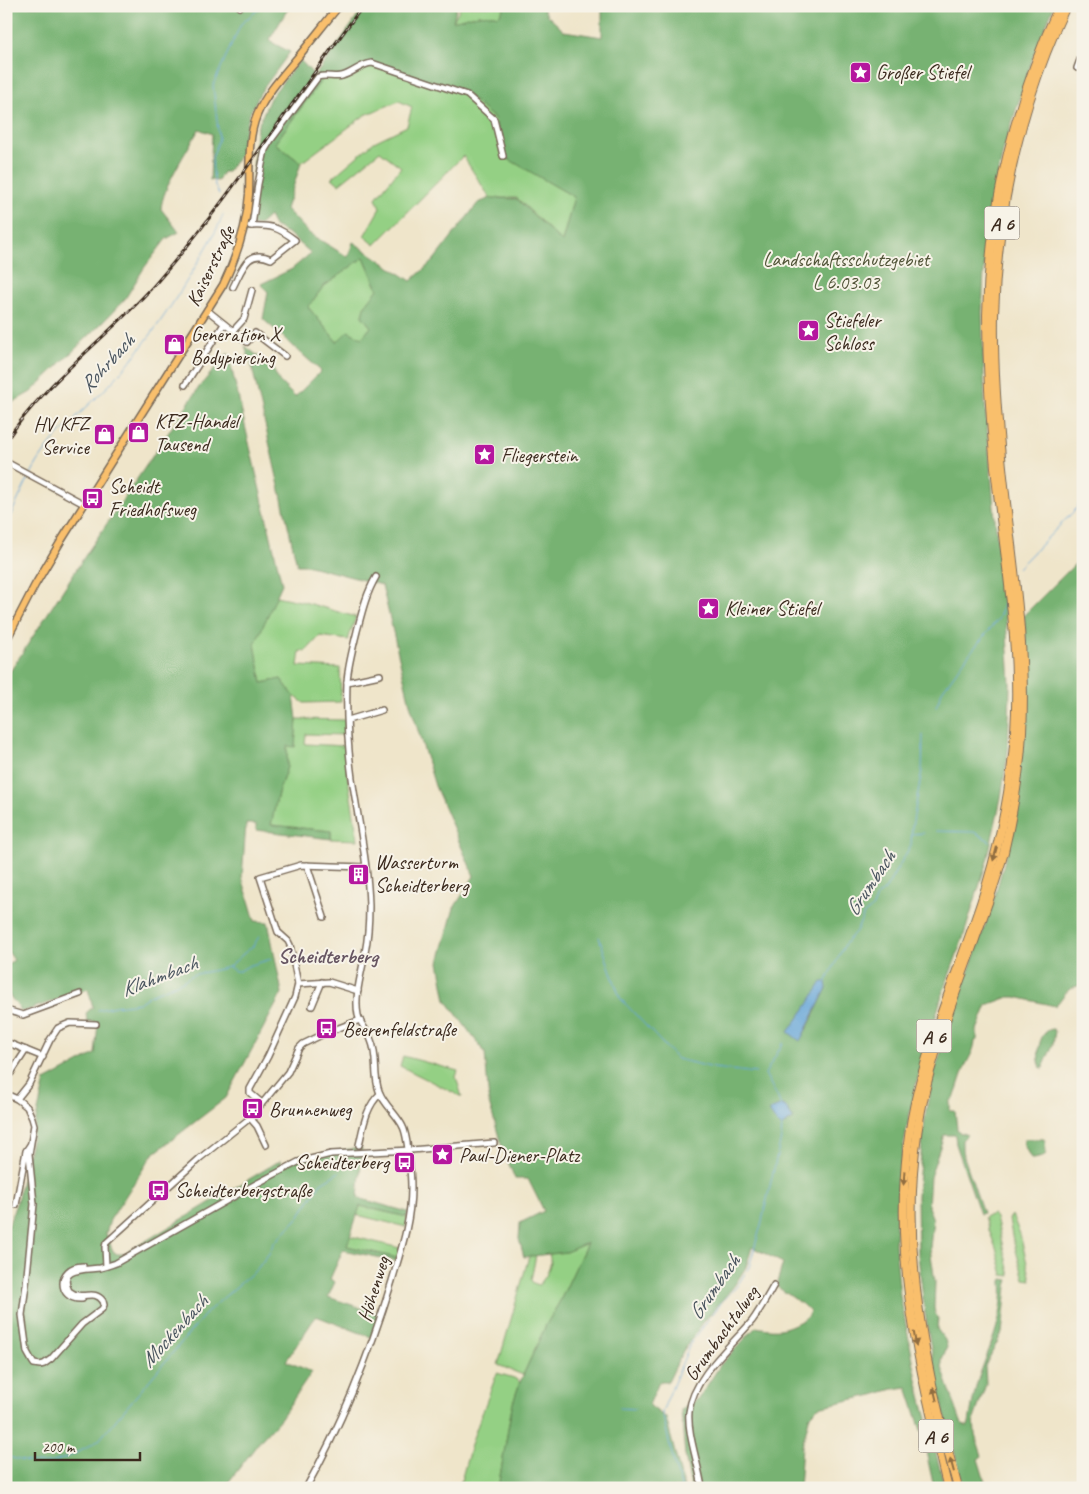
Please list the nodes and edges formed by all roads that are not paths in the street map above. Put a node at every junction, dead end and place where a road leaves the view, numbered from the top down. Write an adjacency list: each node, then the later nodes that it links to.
1 (339, 6): 8 (main road)
2 (1059, 6): 18 (highway, A 6)
3 (1066, 6): 18 (highway, A 6)
4 (1083, 52): 5 (street)
5 (1077, 68)
6 (504, 156): 7 (street)
7 (252, 226): 8 (street, Kaiserstraße); 9 (street, Kaiserstraße)
8 (244, 227): 11 (main road, Kaiserstraße)
9 (233, 286)
10 (252, 290): 13 (street)
11 (208, 310): 12 (street); 17 (main road, Kaiserstraße)
12 (224, 324): 13 (street); 15 (street)
13 (233, 331): 14 (street)
14 (285, 356)
15 (185, 385)
16 (6, 462): 17 (street)
17 (84, 504): 20 (main road, Kaiserstraße)
18 (1004, 513): 23 (highway, A 6)
19 (376, 577): 22 (street)
20 (6, 641)
21 (380, 675): 22 (street)
22 (348, 682): 25 (street)
23 (1020, 684): 56 (highway, A 6, one-way to 56); 57 (highway, A 6, one-way to 23)
24 (382, 710): 25 (street)
25 (348, 720): 27 (street)
26 (307, 865): 27 (street); 28 (street); 30 (street)
27 (365, 866): 31 (street, Höhenweg)
28 (324, 917)
29 (322, 982): 30 (street); 31 (street); 33 (street)
30 (298, 984): 44 (street)
31 (358, 991): 35 (street, Höhenweg)
32 (80, 994): 34 (street)
33 (312, 1006)
34 (6, 1010)
35 (360, 1020): 42 (street, Höhenweg); 44 (street)
36 (96, 1024): 39 (street)
37 (6, 1042): 38 (street)
38 (26, 1050): 39 (street); 40 (street)
39 (43, 1056): 43 (street)
40 (11, 1073)
41 (6, 1094): 43 (street)
42 (380, 1094): 49 (street); 50 (street, Höhenweg)
43 (17, 1099): 46 (street)
44 (262, 1102): 45 (street)
45 (250, 1118): 48 (street); 52 (street)
46 (32, 1141): 51 (street); 52 (street)
47 (494, 1143): 50 (street)
48 (266, 1145)
49 (359, 1145)
50 (406, 1151): 52 (street); 54 (street, Höhenweg)
51 (16, 1205)
52 (106, 1266)
53 (774, 1285): 55 (street, Grumbachtalweg)
54 (306, 1488)
55 (702, 1488)
56 (948, 1488)
57 (958, 1488)

